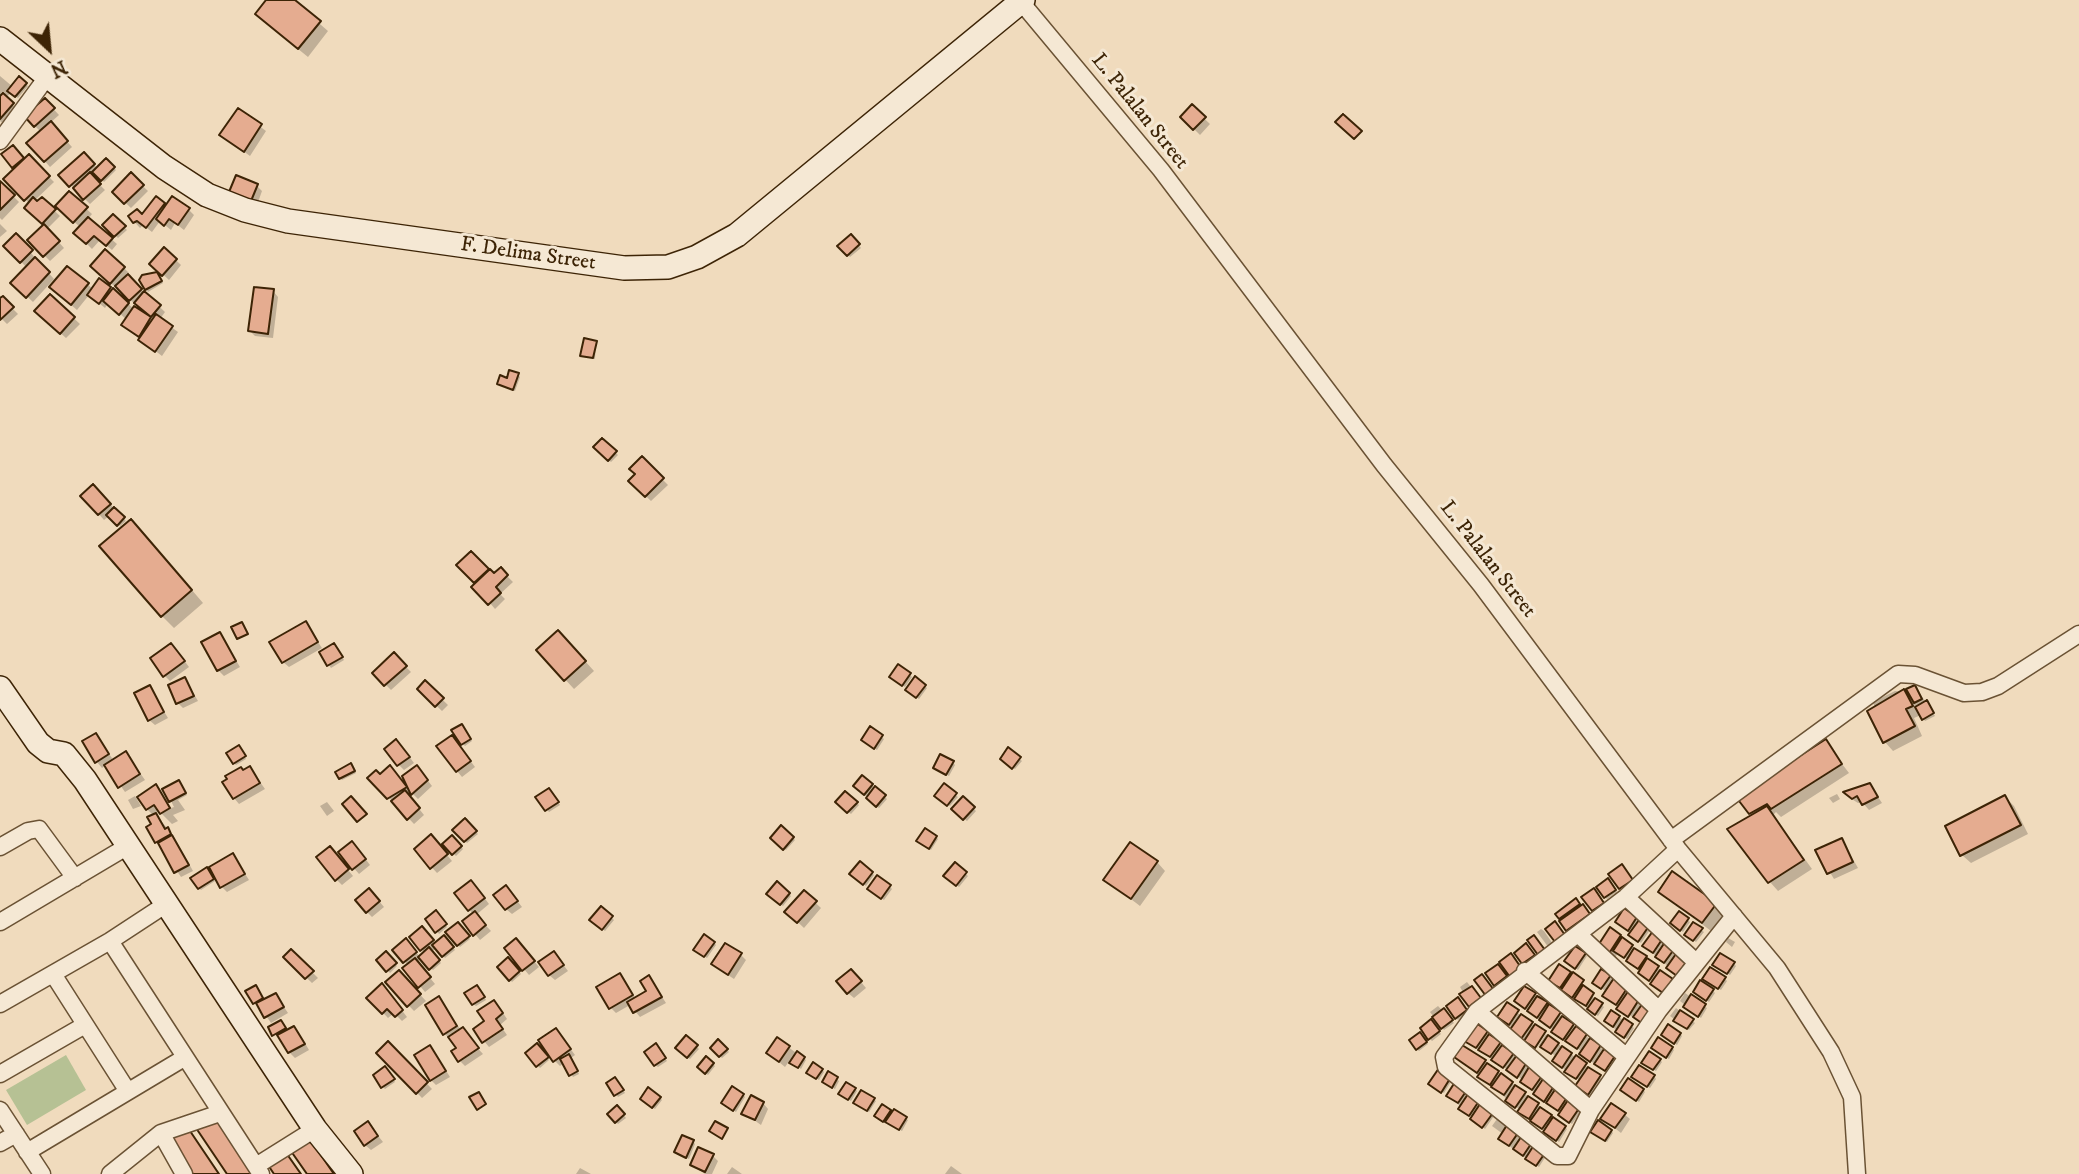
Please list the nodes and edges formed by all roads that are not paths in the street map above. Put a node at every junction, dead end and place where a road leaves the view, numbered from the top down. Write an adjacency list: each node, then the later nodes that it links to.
1 (1022, 1): 3 (street, F. Delima Street); 7 (street, L. Palalan Street)
2 (0, 39): 3 (street, F. Delima Street)
3 (47, 77): 4 (street)
4 (0, 141)
5 (2079, 634): 7 (street)
6 (0, 688): 8 (street)
7 (1675, 844): 11 (street); 13 (street, L. Palalan Street)
8 (128, 846): 10 (street); 12 (street)
9 (0, 847): 10 (street)
10 (75, 878): 14 (street)
11 (1626, 897): 15 (street); 17 (street)
12 (168, 903): 16 (street); 31 (street)
13 (1734, 916): 17 (street); 41 (street, L. Palalan Street)
14 (0, 922)
15 (1578, 934): 18 (street); 21 (street)
16 (110, 941): 19 (street); 25 (street)
17 (1696, 962): 21 (street)
18 (1525, 971): 22 (street); 24 (street)
19 (53, 974): 20 (street); 23 (street)
20 (0, 1004)
21 (1659, 1010): 24 (street)
22 (1477, 1011): 29 (street); 29 (street)
23 (85, 1025): 26 (street); 27 (street)
24 (1627, 1057): 29 (street)
25 (184, 1058): 27 (street); 30 (street)
26 (0, 1074)
27 (127, 1090): 35 (street)
28 (0, 1110): 33 (street)
29 (1591, 1110)
30 (220, 1113): 32 (street); 36 (street)
31 (315, 1129): 36 (street); 40 (street)
32 (161, 1133): 38 (street); 39 (street)
33 (16, 1134): 34 (street); 35 (street)
34 (0, 1143)
35 (27, 1152): 37 (street)
36 (258, 1170)
37 (42, 1174)
38 (110, 1174)
39 (184, 1174)
40 (351, 1174)
41 (1857, 1174)

